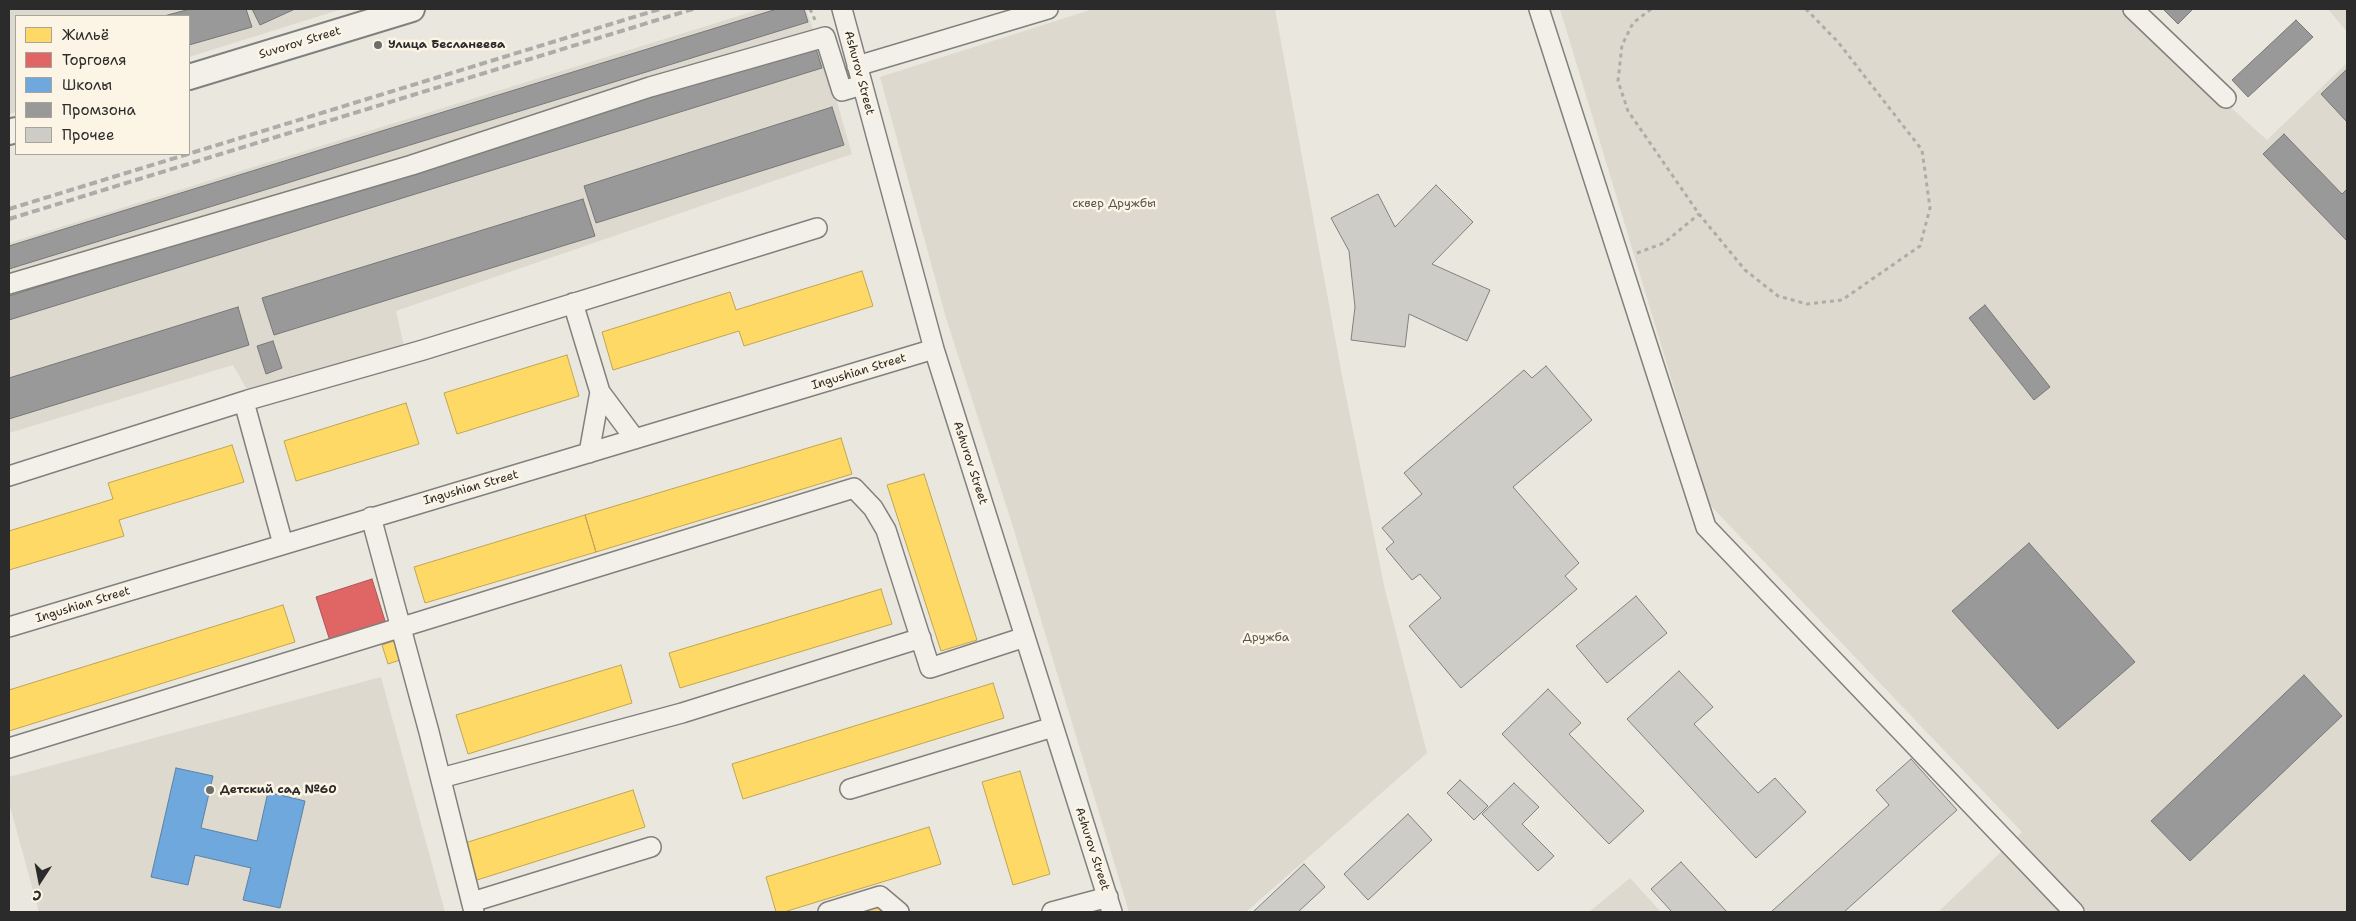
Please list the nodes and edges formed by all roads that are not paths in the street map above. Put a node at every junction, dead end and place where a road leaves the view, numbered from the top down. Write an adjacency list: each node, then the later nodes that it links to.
1 (412, 9): 6 (main road, Suvorov Street)
2 (842, 9): 7 (street, Ashurov Street)
3 (1048, 9): 7 (street)
4 (1539, 9): 36 (street)
5 (2133, 9): 10 (street)
6 (369, 15): 8 (main road, Suvorov Street)
7 (857, 66): 9 (street, Ashurov Street)
8 (190, 77)
9 (862, 85): 12 (street); 14 (street, Ashurov Street)
10 (2226, 98)
11 (817, 228): 13 (street)
12 (9, 284)
13 (573, 303): 15 (street); 16 (street)
14 (934, 349): 17 (street, Ingushian Street); 24 (street, Ashurov Street)
15 (600, 392): 17 (street); 18 (street)
16 (244, 402): 19 (street); 21 (street)
17 (635, 439): 18 (street, Ingushian Street)
18 (589, 453): 20 (street, Ingushian Street)
19 (9, 476)
20 (371, 517): 21 (street, Ingushian Street); 23 (street)
21 (283, 544): 22 (street, Ingushian Street)
22 (9, 628)
23 (401, 628): 25 (street); 27 (street); 28 (street)
24 (1025, 637): 25 (street); 26 (street, Ashurov Street)
25 (921, 638): 28 (street)
26 (1054, 727): 29 (street); 31 (street, Ashurov Street)
27 (9, 748)
28 (441, 778): 32 (street)
29 (850, 789)
30 (651, 847): 32 (street)
31 (1110, 905): 35 (street)
32 (473, 907)
33 (828, 912): 34 (street)
34 (899, 912)
35 (1052, 912)
36 (2074, 912)

